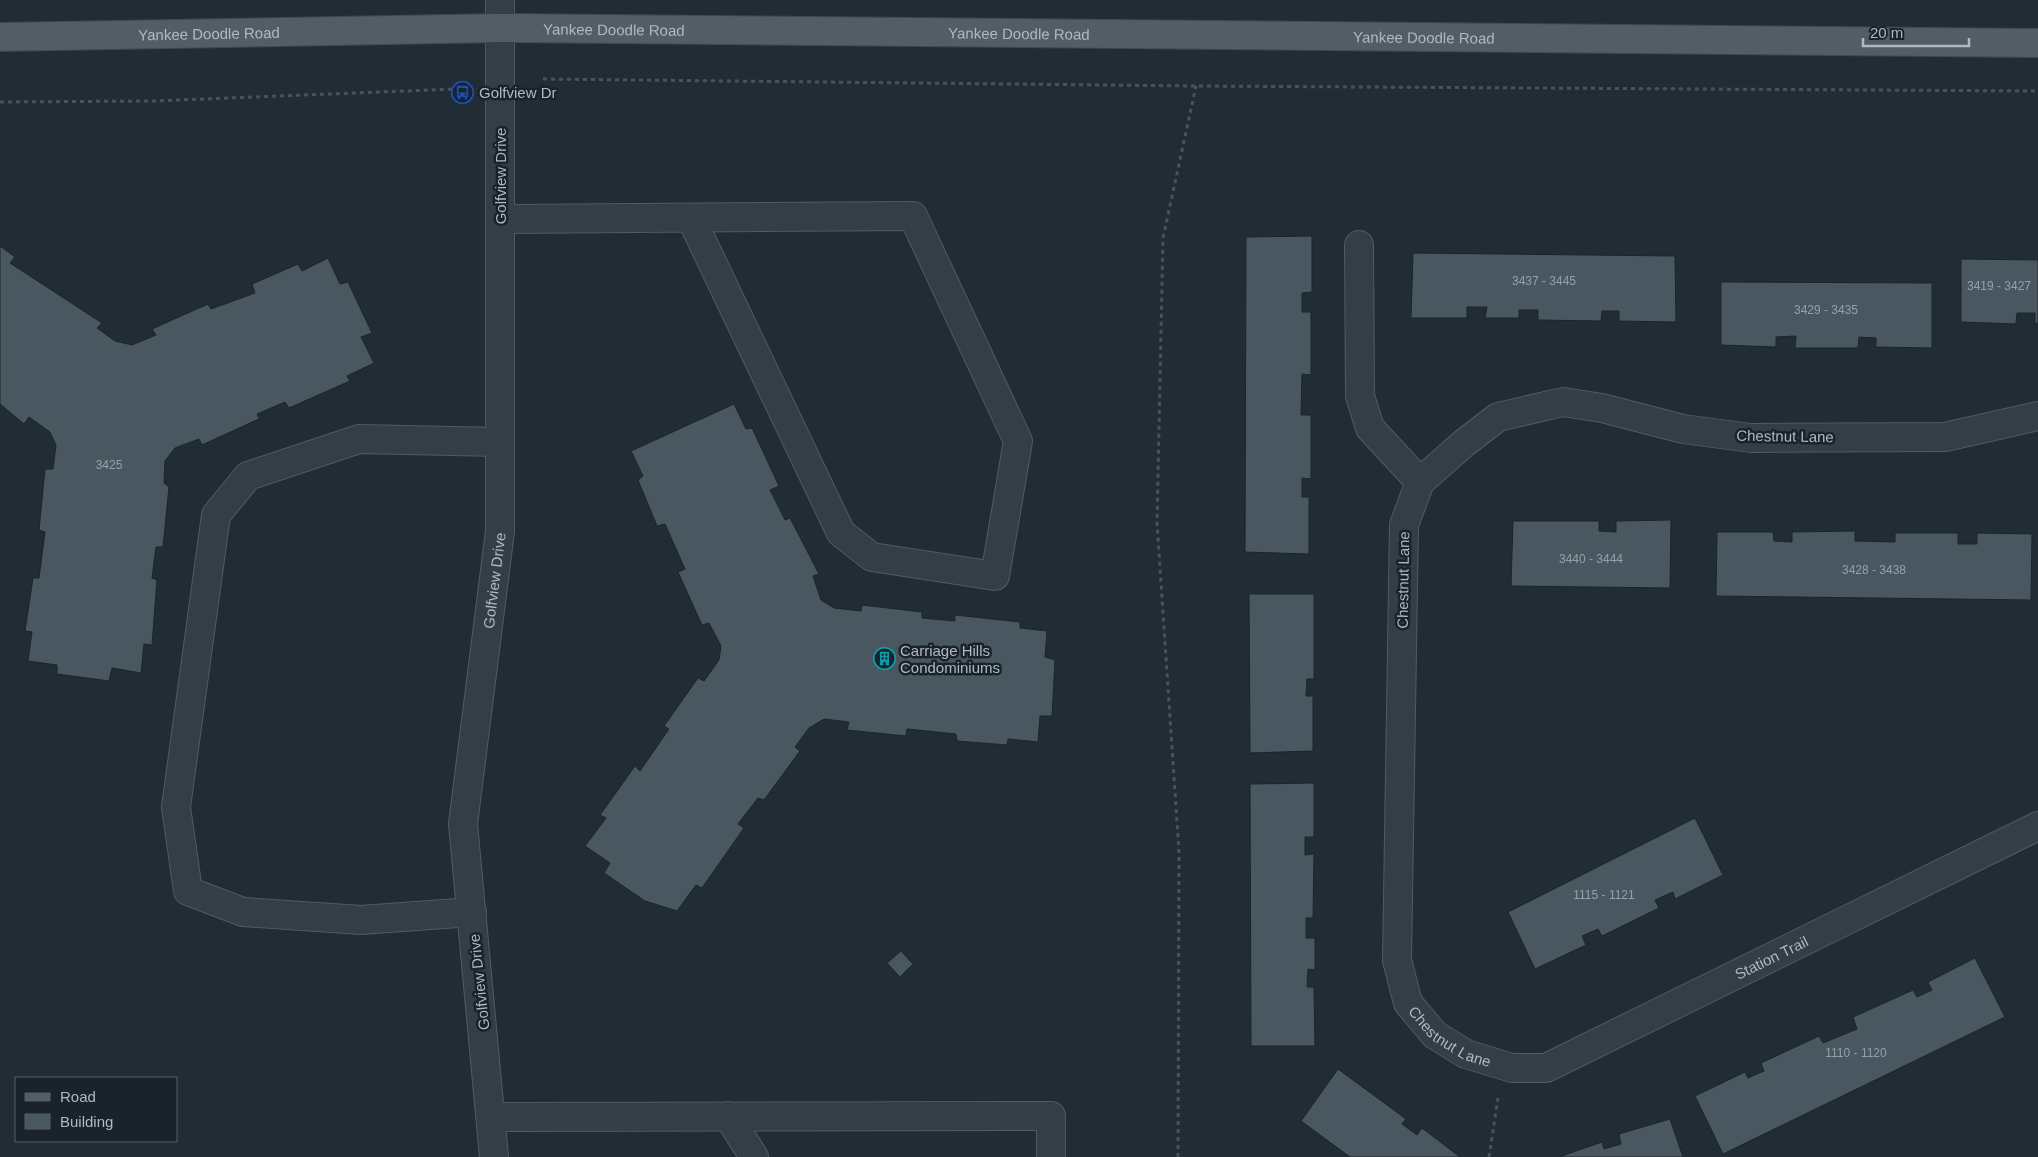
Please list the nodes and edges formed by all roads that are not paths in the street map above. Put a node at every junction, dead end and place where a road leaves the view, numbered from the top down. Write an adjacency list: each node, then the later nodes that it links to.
1 (500, 0): 2 (street, Golfview Drive)
2 (500, 28): 3 (main road, Yankee Doodle Road); 4 (main road, Yankee Doodle Road); 6 (street, Golfview Drive)
3 (0, 36)
4 (2038, 43)
5 (692, 218): 5 (street); 6 (street)
6 (500, 219): 9 (street, Golfview Drive)
7 (1359, 245): 10 (street)
8 (2038, 416): 10 (street, Chestnut Lane)
9 (500, 442): 12 (street, Golfview Drive); 12 (street)
10 (1420, 482): 13 (street, Chestnut Lane)
11 (2038, 826): 13 (street, Station Trail)
12 (472, 912): 15 (street, Golfview Drive)
13 (1502, 1065)
14 (728, 1116): 15 (street); 17 (street); 18 (street)
15 (492, 1117): 16 (street, Golfview Drive)
16 (494, 1157)
17 (754, 1157)
18 (1051, 1157)

